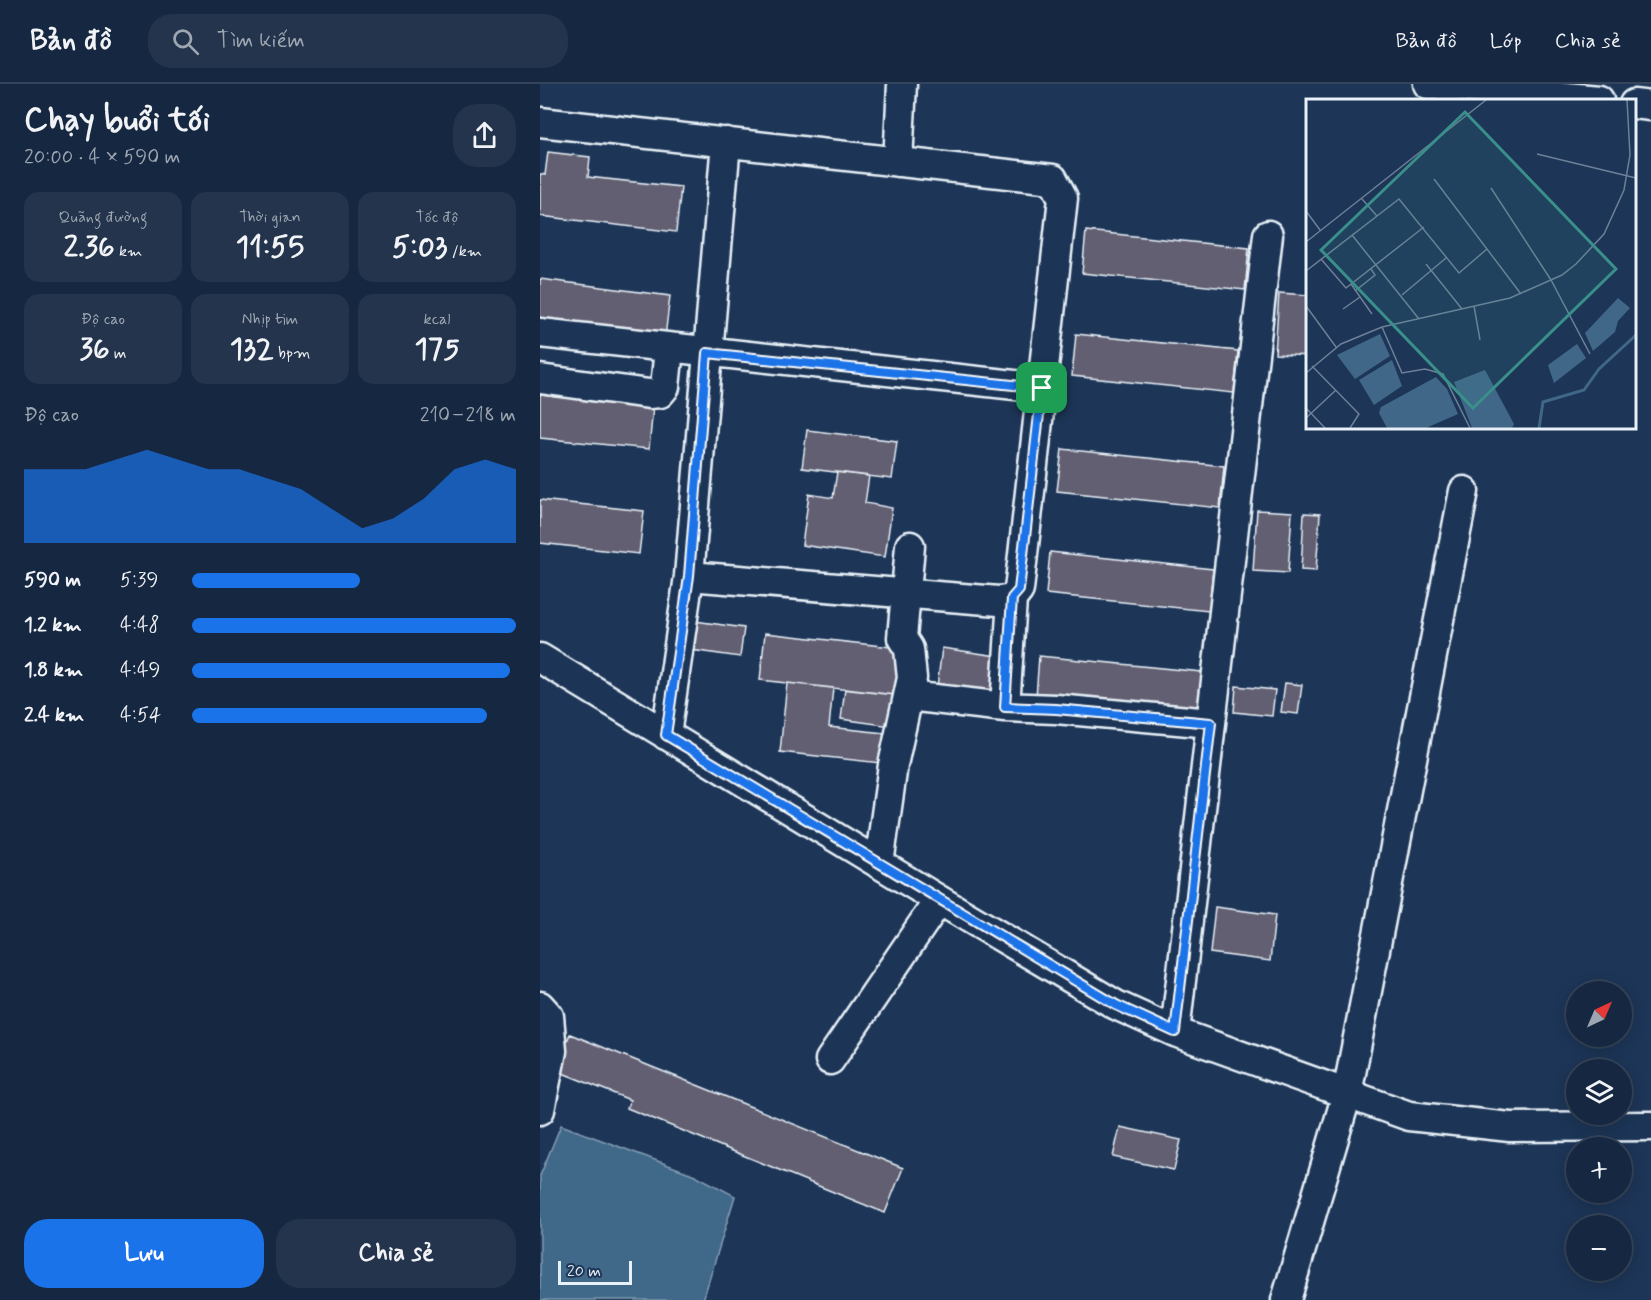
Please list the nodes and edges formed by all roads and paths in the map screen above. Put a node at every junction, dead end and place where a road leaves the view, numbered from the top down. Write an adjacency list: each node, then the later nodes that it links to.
1 (902, 84): 8 (street)
2 (1428, 84): 3 (street)
3 (1588, 99)
4 (1636, 104): 5 (street)
5 (1651, 106)
6 (540, 122): 7 (street)
7 (726, 142): 8 (street); 12 (street)
8 (898, 162): 14 (street)
9 (1268, 235): 23 (street)
10 (540, 333): 11 (street)
11 (669, 349): 12 (street); 13 (street)
12 (707, 353): 14 (street); 17 (street)
13 (540, 379)
14 (1042, 388): 19 (street)
15 (1464, 490): 30 (street)
16 (910, 546): 18 (street)
17 (689, 576): 18 (street); 24 (street)
18 (905, 594): 19 (street); 21 (street)
19 (1012, 598): 22 (street)
20 (540, 658): 24 (street)
21 (908, 696): 22 (street); 25 (street)
22 (1005, 707): 23 (street)
23 (1211, 723): 28 (street)
24 (666, 735): 25 (street)
25 (879, 864): 26 (street)
26 (939, 900): 28 (street); 29 (street)
27 (540, 1006): 31 (street)
28 (1175, 1032): 30 (street)
29 (830, 1060)
30 (1347, 1094): 32 (street); 33 (street)
31 (540, 1110)
32 (1651, 1126)
33 (1286, 1300)

